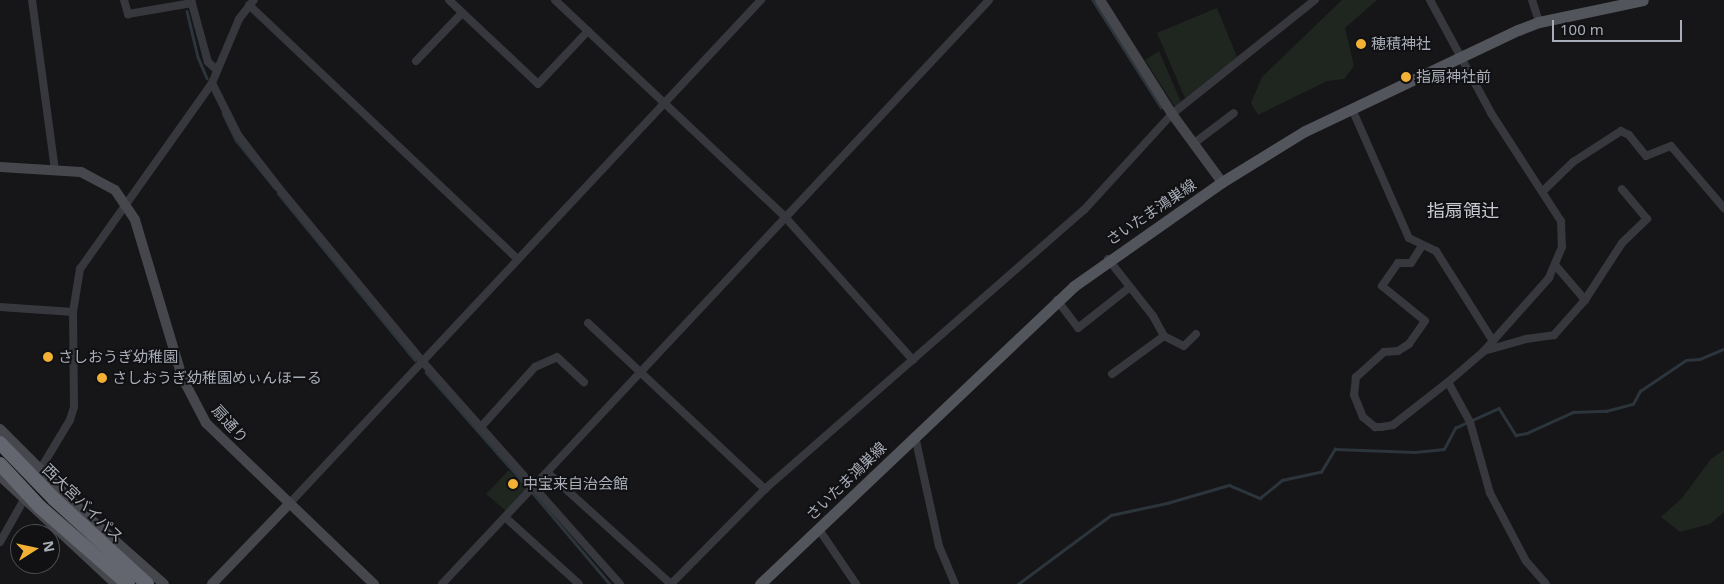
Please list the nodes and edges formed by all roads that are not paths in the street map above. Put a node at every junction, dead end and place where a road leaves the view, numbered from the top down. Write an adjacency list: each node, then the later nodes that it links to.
1 (32, 0): 27 (street)
2 (124, 0): 12 (street)
3 (449, 0): 14 (street)
4 (555, 0): 16 (street)
5 (761, 0): 21 (street)
6 (989, 0): 33 (street)
7 (1100, 0): 24 (street)
8 (1315, 0): 24 (street)
9 (1430, 0): 17 (street)
10 (1532, 0): 15 (street)
11 (1643, 0): 15 (main road, さいたま鴻巣線)
12 (191, 2): 19 (street)
13 (251, 2): 19 (street); 35 (street)
14 (462, 13): 16 (street); 18 (street)
15 (1539, 22): 17 (main road, さいたま鴻巣線)
16 (588, 31): 21 (street)
17 (1462, 57): 22 (main road, さいたま鴻巣線); 30 (street)
18 (416, 61)
19 (217, 70): 20 (street)
20 (212, 83): 31 (street); 49 (street)
21 (664, 103): 33 (street); 35 (street)
22 (1352, 109): 28 (main road, さいたま鴻巣線); 34 (street)
23 (1234, 113): 25 (street)
24 (1172, 114): 25 (street); 48 (street)
25 (1194, 144): 28 (street)
26 (0, 167): 27 (street)
27 (55, 170): 31 (street)
28 (1222, 182): 36 (main road, さいたま鴻巣線)
29 (1622, 189): 40 (street)
30 (1543, 190): 32 (street); 37 (street)
31 (126, 203): 42 (street); 65 (street, 扇通り)
32 (1722, 203)
33 (785, 217): 48 (street); 50 (street)
34 (1422, 246): 46 (street); 53 (street)
35 (517, 258): 49 (street)
36 (1108, 259): 38 (street); 39 (main road, さいたま鴻巣線)
37 (1556, 266): 40 (street); 46 (street)
38 (1130, 287): 39 (street); 45 (street)
39 (1057, 300): 56 (main road, さいたま鴻巣線)
40 (1585, 300): 47 (street)
41 (0, 307): 42 (street)
42 (73, 312): 59 (street)
43 (588, 323): 50 (street)
44 (1196, 334): 45 (street)
45 (1164, 336): 51 (street)
46 (1493, 341): 47 (street)
47 (1483, 352): 53 (street)
48 (913, 360): 63 (street)
49 (422, 361): 55 (street); 65 (street)
50 (640, 371): 60 (street); 63 (street)
51 (1112, 374)
52 (584, 382): 55 (street)
53 (1448, 382): 82 (street)
54 (0, 428): 59 (street)
55 (480, 428): 62 (street)
56 (915, 436): 67 (main road, さいたま鴻巣線); 81 (street)
57 (0, 443): 71 (highway, 西大宮バイパス, bridge)
58 (0, 464): 70 (highway, 西大宮バイパス, bridge)
59 (40, 471): 64 (street); 72 (street)
60 (548, 473): 62 (street); 78 (street)
61 (0, 476): 64 (street)
62 (534, 489): 66 (street); 77 (street)
63 (764, 489): 78 (street)
64 (24, 501): 68 (street); 69 (street)
65 (289, 504): 73 (street); 74 (street, 扇通り)
66 (506, 518): 75 (street); 76 (street)
67 (818, 528): 79 (main road, さいたま鴻巣線); 80 (street)
68 (0, 542)
69 (116, 584)
70 (128, 584)
71 (147, 584)
72 (164, 584)
73 (212, 584)
74 (374, 584)
75 (442, 584)
76 (578, 584)
77 (620, 584)
78 (671, 584)
79 (760, 584)
80 (856, 584)
81 (955, 584)
82 (1546, 584)

